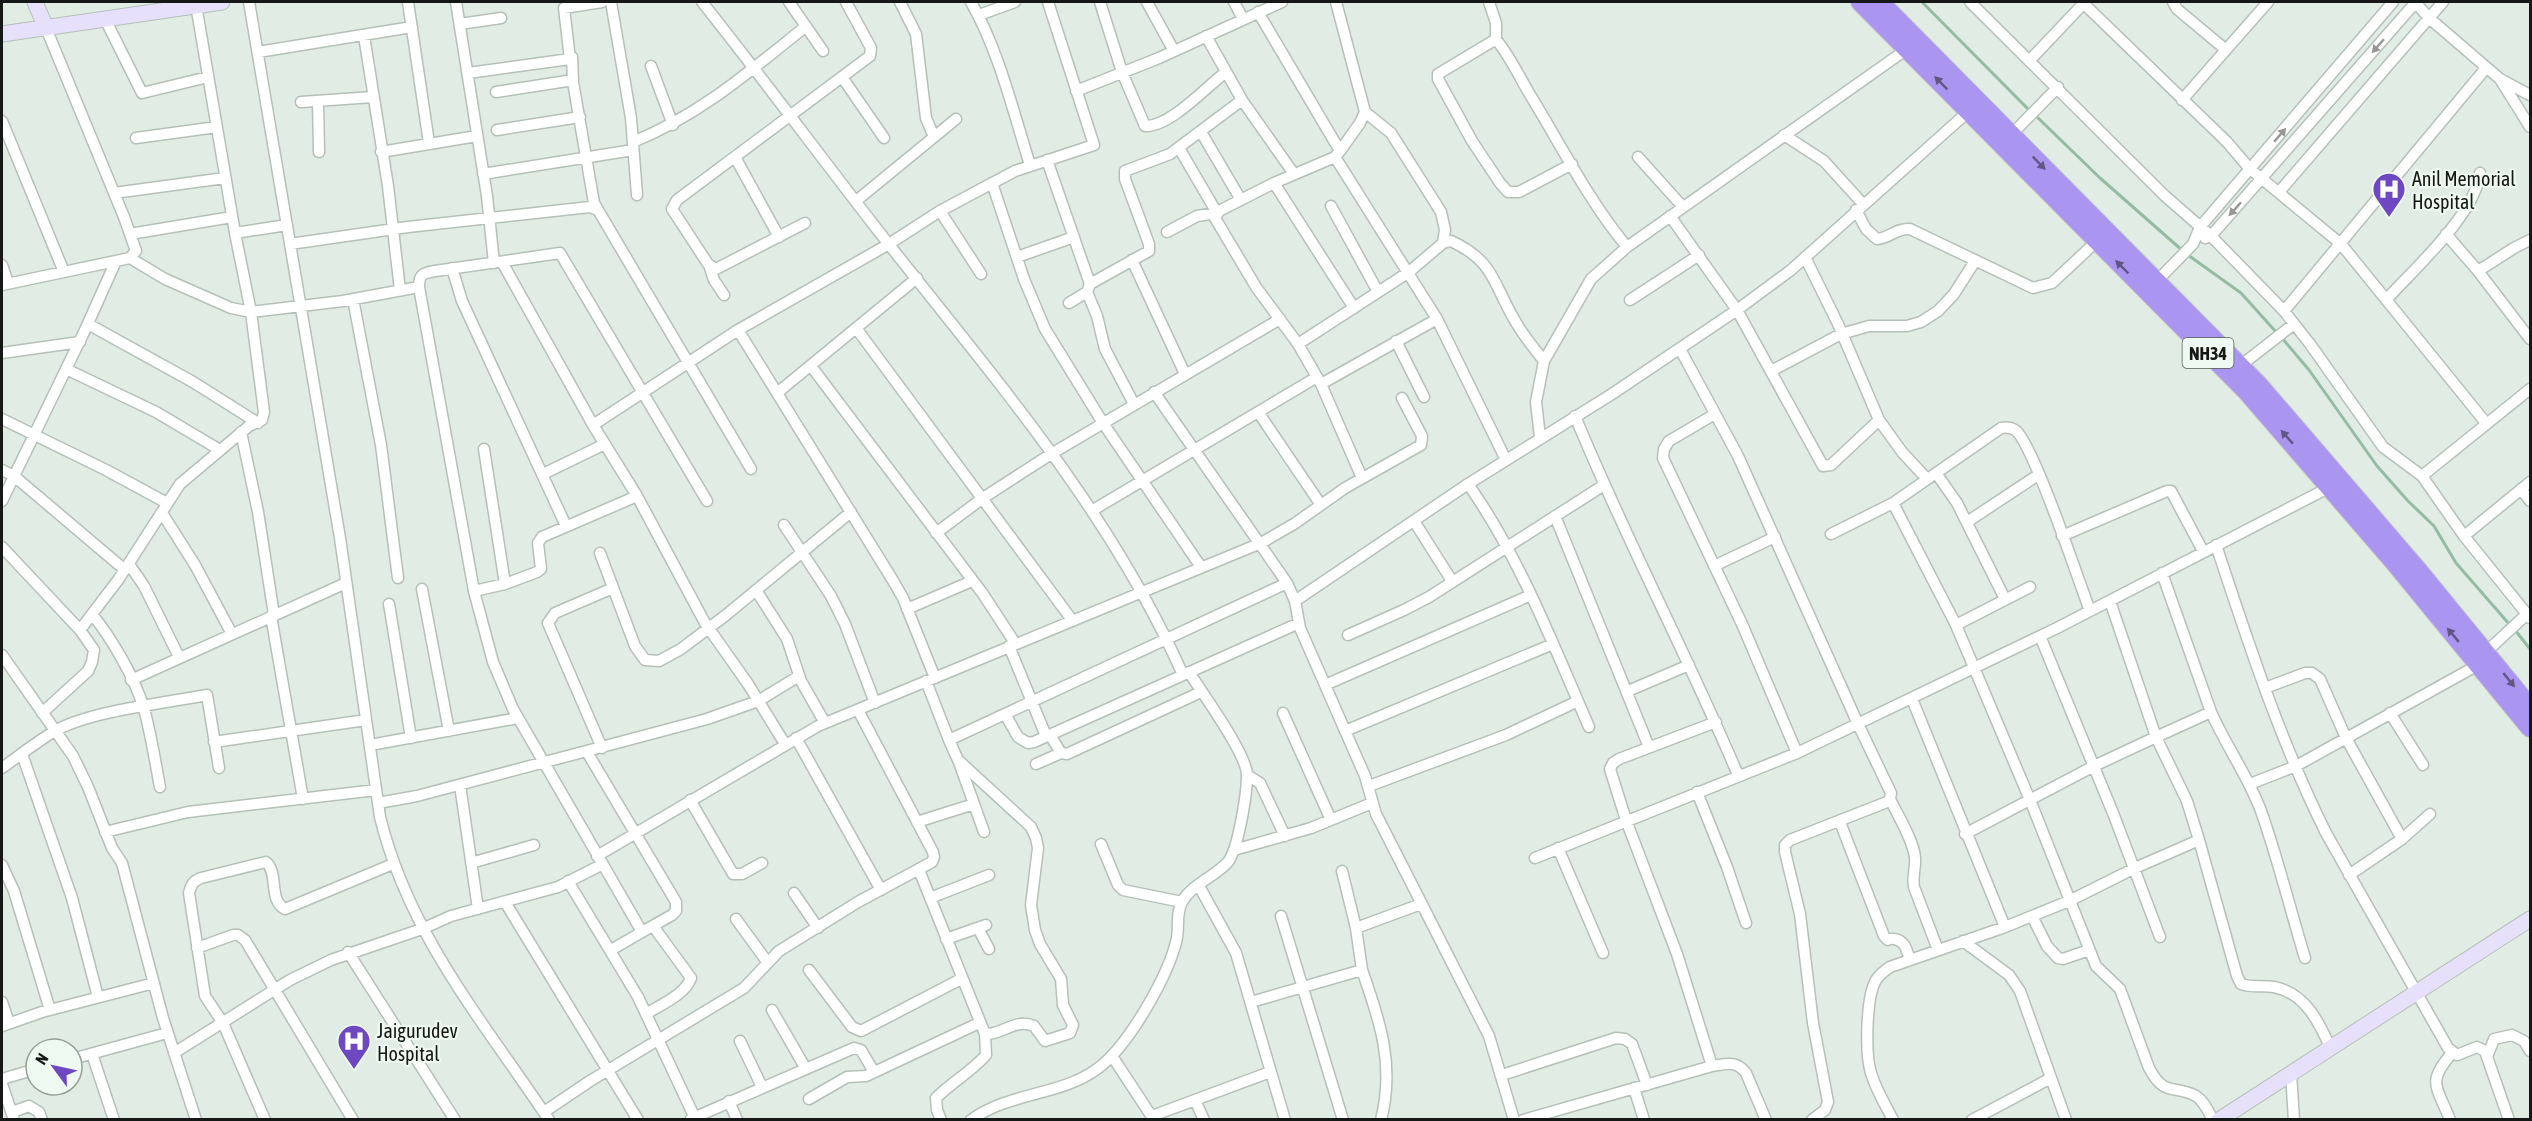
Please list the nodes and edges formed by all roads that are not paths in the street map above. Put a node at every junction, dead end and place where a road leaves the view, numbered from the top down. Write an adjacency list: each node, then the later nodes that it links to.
1 (35, 2): 40 (street)
2 (222, 2): 30 (street)
3 (249, 2): 49 (street)
4 (408, 2): 38 (street)
5 (456, 2): 37 (street)
6 (602, 2): 50 (street)
7 (611, 2): 89 (street)
8 (702, 2): 53 (street)
9 (789, 2): 39 (street)
10 (846, 2): 59 (street)
11 (900, 2): 85 (street)
12 (971, 2): 32 (street)
13 (1015, 2): 32 (street)
14 (1048, 2): 63 (street)
15 (1100, 2): 55 (street)
16 (1147, 2): 48 (street)
17 (1234, 2): 36 (street)
18 (1282, 2): 31 (street)
19 (1336, 2): 72 (street)
20 (1489, 2): 44 (street)
21 (1860, 2): 45 (highway, NH34)
22 (1880, 2): 82 (highway, NH34)
23 (1970, 2): 51 (street)
24 (2083, 2): 51 (street); 68 (street)
25 (2173, 2): 46 (street)
26 (2268, 2): 46 (street)
27 (2394, 2): 100 (street, one-way to 27)
28 (2415, 2): 34 (street); 105 (street, one-way to 105)
29 (2443, 2): 34 (street)
30 (196, 5): 35 (street); 58 (street)
31 (1258, 12): 36 (street); 93 (street)
32 (979, 15): 99 (street)
33 (501, 18): 37 (street)
34 (2428, 18): 54 (street); 108 (street)
35 (105, 19): 40 (street); 58 (street)
36 (1243, 19): 43 (street)
37 (460, 24): 57 (street)
38 (412, 27): 42 (street); 88 (street)
39 (805, 27): 47 (street); 53 (street)
40 (46, 28): 41 (street); 109 (street)
41 (2, 34)
42 (364, 36): 49 (street); 66 (street)
43 (1206, 36): 48 (street); 56 (street)
44 (1496, 41): 98 (street); 98 (street)
45 (1907, 49): 71 (highway, NH34, one-way to 45); 83 (street)
46 (2225, 49): 68 (street)
47 (823, 51)
48 (1174, 51): 55 (street)
49 (258, 52): 123 (street)
50 (572, 57): 57 (street); 61 (street)
51 (2030, 60): 62 (street)
52 (651, 66): 77 (street)
53 (754, 68): 73 (street); 77 (street)
54 (2486, 68): 60 (street); 139 (street)
55 (1122, 72): 56 (street); 63 (street)
56 (1226, 72): 67 (street)
57 (468, 73): 84 (street)
58 (208, 77): 78 (street)
59 (842, 78): 73 (street); 87 (street)
60 (2500, 79): 65 (street); 79 (street)
61 (573, 82): 64 (street); 74 (street)
62 (2058, 87): 82 (street); 124 (street)
63 (1076, 91): 97 (street)
64 (496, 92)
65 (2530, 95)
66 (373, 97): 69 (street); 92 (street)
67 (1242, 100): 81 (street); 103 (street)
68 (2182, 100): 100 (street)
69 (318, 101): 70 (street); 91 (street)
70 (301, 102)
71 (1969, 111): 115 (street); 134 (highway, NH34)
72 (1365, 112): 93 (street); 135 (street)
73 (791, 116): 96 (street); 112 (street)
74 (580, 117): 80 (street); 94 (street)
75 (956, 119): 85 (street)
76 (2, 121): 153 (street)
77 (673, 125): 89 (street)
78 (217, 127): 86 (street); 104 (street)
79 (2530, 127)
80 (497, 130)
81 (1201, 132): 90 (street); 111 (street)
82 (2012, 134): 157 (highway, NH34, one-way to 157)
83 (1785, 135): 114 (street); 115 (street)
84 (477, 136): 88 (street); 102 (street)
85 (934, 137): 112 (street)
86 (136, 138)
87 (884, 138)
88 (429, 143): 92 (street)
89 (633, 146): 94 (street); 110 (street)
90 (1179, 148): 118 (street); 145 (street)
91 (319, 152)
92 (381, 152): 125 (street)
93 (1337, 154): 103 (street); 154 (street)
94 (588, 157): 102 (street); 116 (street)
95 (1638, 157): 114 (street)
96 (735, 158): 131 (street); 151 (street)
97 (1047, 160): 99 (street); 132 (street)
98 (1572, 164): 140 (street)
99 (1030, 165): 106 (street)
100 (2250, 169): 105 (street); 124 (street)
101 (2480, 173): 129 (street)
102 (483, 174): 121 (street)
103 (1294, 174): 107 (street)
104 (225, 178): 109 (street); 120 (street)
105 (2262, 179): 108 (street); 130 (street, one-way to 130)
106 (992, 183): 117 (street); 142 (street)
107 (1274, 183): 111 (street); 169 (street)
108 (2279, 192): 139 (street)
109 (114, 194): 128 (street)
110 (637, 195)
111 (1241, 200): 118 (street)
112 (856, 201): 137 (street)
113 (1331, 206): 162 (street)
114 (1683, 207): 119 (street)
115 (1860, 207): 143 (street); 147 (street)
116 (598, 210): 121 (street); 186 (street)
117 (940, 211): 137 (street); 155 (street)
118 (1217, 213): 126 (street); 174 (street)
119 (1670, 216): 140 (street); 141 (street)
120 (232, 217): 127 (street); 128 (street)
121 (488, 220): 125 (street); 148 (street)
122 (805, 223): 131 (street)
123 (287, 225): 127 (street); 136 (street)
124 (2200, 227): 130 (street); 138 (street)
125 (393, 229): 136 (street); 161 (street)
126 (1167, 232)
127 (235, 233): 172 (street)
128 (130, 234): 144 (street)
129 (2446, 234): 152 (street); 166 (street)
130 (2211, 236): 138 (street); 171 (street)
131 (779, 237): 151 (street)
132 (1074, 237): 142 (street); 160 (street)
133 (2530, 240): 152 (street)
134 (2096, 242): 147 (street); 231 (highway, NH34, one-way to 134)
135 (1443, 243): 154 (street); 187 (street)
136 (290, 244): 168 (street)
137 (888, 244): 156 (street); 178 (street)
138 (2193, 244): 157 (street)
139 (2341, 244): 166 (street); 171 (street)
140 (1627, 247): 187 (street)
141 (1699, 255): 165 (street); 170 (street)
142 (1017, 257): 207 (street)
143 (1805, 257): 170 (street); 179 (street)
144 (130, 258): 146 (street); 172 (street)
145 (1132, 260): 160 (street); 192 (street)
146 (116, 261): 153 (street); 175 (street)
147 (1975, 261): 179 (street)
148 (498, 263): 150 (street); 195 (street); 209 (street)
149 (2, 265): 158 (street)
150 (452, 268): 159 (street); 221 (street)
151 (711, 268): 163 (street)
152 (2478, 271): 180 (street)
153 (64, 272): 158 (street)
154 (1409, 272): 162 (street); 173 (street)
155 (981, 274)
156 (917, 278): 177 (street); 217 (street)
157 (2156, 282): 189 (highway, NH34)
158 (5, 284)
159 (419, 287): 161 (street); 274 (street)
160 (1089, 288): 167 (street); 200 (street)
161 (400, 290): 164 (street)
162 (1378, 292): 169 (street)
163 (723, 295)
164 (353, 299): 168 (street); 264 (street)
165 (1630, 300)
166 (2386, 300): 208 (street)
167 (1069, 303)
168 (300, 306): 172 (street); 267 (street)
169 (1354, 308): 183 (street)
170 (1737, 310): 184 (street); 191 (street)
171 (2284, 311): 176 (street)
172 (250, 312): 206 (street)
173 (1437, 318): 181 (street); 218 (street)
174 (1280, 319): 183 (street); 192 (street)
175 (88, 324): 182 (street); 206 (street)
176 (2294, 324): 189 (street); 225 (street)
177 (856, 327): 188 (street); 234 (street)
178 (738, 330): 186 (street); 197 (street)
179 (1841, 334): 191 (street); 205 (street)
180 (2530, 339)
181 (1396, 341): 193 (street); 198 (street)
182 (80, 342): 185 (street); 190 (street)
183 (1298, 344): 193 (street)
184 (1680, 349): 202 (street); 203 (street)
185 (2, 353)
186 (688, 361): 195 (street); 219 (street)
187 (1544, 361): 212 (street)
188 (811, 366): 197 (street); 248 (street)
189 (2240, 366): 299 (highway, NH34)
190 (66, 369): 211 (street); 216 (street)
191 (1771, 371): 205 (street)
192 (1185, 374): 196 (street)
193 (1319, 380): 201 (street); 226 (street)
194 (2530, 389): 208 (street)
195 (643, 391): 209 (street); 236 (street)
196 (1154, 392): 200 (street); 215 (street)
197 (777, 393): 242 (street)
198 (1424, 397)
199 (1402, 398): 226 (street)
200 (1134, 404): 207 (street)
201 (1258, 412): 215 (street); 239 (street)
202 (1715, 414): 252 (street); 260 (street)
203 (1575, 417): 212 (street); 230 (street)
204 (2, 419): 211 (street)
205 (1879, 420): 224 (street)
206 (258, 423): 210 (street)
207 (1103, 423): 217 (street); 227 (street)
208 (2486, 423): 225 (street)
209 (593, 425): 213 (street)
210 (241, 432): 216 (street); 284 (street)
211 (34, 434): 223 (street); 240 (street)
212 (1540, 437): 218 (street)
213 (605, 444): 221 (street); 233 (street)
214 (484, 449): 269 (street)
215 (1195, 449): 227 (street); 253 (street)
216 (220, 450): 240 (street)
217 (1051, 454): 234 (street); 241 (street)
218 (1506, 460): 229 (street)
219 (751, 469)
220 (2, 470): 223 (street)
221 (543, 474): 247 (street)
222 (2038, 475): 224 (street); 245 (street); 250 (street)
223 (14, 476): 235 (street); 261 (street)
224 (1932, 476): 238 (street); 245 (street)
225 (2422, 476): 251 (street)
226 (1362, 478): 239 (street)
227 (1143, 480): 241 (street); 262 (street)
228 (2530, 482): 232 (street)
229 (1468, 484): 244 (street); 255 (street)
230 (1604, 485): 243 (street); 300 (street)
231 (2330, 487): 254 (street); 299 (highway, NH34, one-way to 231)
232 (2521, 489): 237 (street); 251 (street)
233 (637, 496): 247 (street); 289 (street)
234 (983, 498): 248 (street); 286 (street)
235 (2, 501)
236 (707, 501)
237 (2530, 501)
238 (1893, 502): 249 (street); 288 (street)
239 (1321, 504): 253 (street)
240 (165, 508): 261 (street); 291 (street)
241 (1093, 510): 275 (street)
242 (851, 512): 259 (street); 281 (street)
243 (1554, 516): 255 (street); 308 (street)
244 (1414, 521): 266 (street); 278 (street)
245 (1967, 522): 277 (street)
246 (784, 525): 259 (street)
247 (566, 526): 269 (street)
248 (936, 533): 265 (street)
249 (1831, 534)
250 (2062, 536): 257 (street); 282 (street)
251 (2464, 536): 285 (street)
252 (1775, 537): 260 (street); 327 (street)
253 (1261, 543): 262 (street); 268 (street)
254 (2216, 545): 257 (street); 307 (street)
255 (1506, 546): 266 (street); 276 (street)
256 (2, 547): 290 (street)
257 (2203, 551): 263 (street)
258 (600, 553): 271 (street)
259 (801, 553): 273 (street); 314 (street)
260 (1714, 566): 347 (street)
261 (127, 567): 283 (street); 298 (street)
262 (1201, 567): 275 (street)
263 (2162, 573): 279 (street); 318 (street)
264 (398, 578)
265 (972, 581): 281 (street); 296 (street)
266 (1452, 581): 292 (street)
267 (346, 583): 284 (street); 324 (street)
268 (1287, 583): 278 (street); 294 (street)
269 (505, 584): 274 (street)
270 (2030, 587): 277 (street)
271 (613, 588): 289 (street); 344 (street)
272 (422, 589): 332 (street)
273 (756, 590): 289 (street); 303 (street)
274 (474, 591): 323 (street)
275 (1142, 591): 286 (street); 294 (street)
276 (1531, 595): 295 (street); 306 (street)
277 (2005, 599): 288 (street)
278 (1295, 601): 287 (street)
279 (2110, 601): 282 (street); 335 (street)
280 (389, 604): 336 (street)
281 (907, 609): 305 (street)
282 (2090, 611): 293 (street)
283 (92, 614): 290 (street); 304 (street)
284 (272, 616): 291 (street); 331 (street)
285 (2529, 616): 299 (street)
286 (1072, 620): 296 (street)
287 (1299, 623): 302 (street); 306 (street)
288 (1956, 625): 301 (street)
289 (708, 628): 312 (street)
290 (80, 630): 319 (street)
291 (232, 634): 298 (street)
292 (1348, 635)
293 (2040, 636): 301 (street); 353 (street)
294 (1166, 638): 302 (street); 313 (street)
295 (1552, 644): 311 (street); 333 (street)
296 (1012, 645): 305 (street); 313 (street)
297 (2, 655): 319 (street)
298 (179, 657): 304 (street)
299 (2482, 659): 316 (highway, NH34, one-way to 316); 321 (street); 329 (highway, NH34)
300 (1689, 665): 308 (street); 325 (street)
301 (1974, 669): 310 (street); 368 (street)
302 (1186, 674): 309 (street); 334 (street)
303 (799, 676): 312 (street); 326 (street)
304 (131, 680): 315 (street)
305 (930, 680): 314 (street); 339 (street)
306 (1325, 685): 333 (street)
307 (2265, 688): 338 (street); 354 (street)
308 (1628, 691): 343 (street)
309 (1201, 692): 346 (street); 357 (street)
310 (1912, 699): 327 (street); 380 (street)
311 (1578, 701): 328 (street); 361 (street)
312 (758, 702): 341 (street); 344 (street)
313 (1032, 702): 322 (street); 334 (street)
314 (875, 703): 317 (street)
315 (143, 707): 330 (street); 340 (street); 362 (street)
316 (2530, 707)
317 (858, 710): 326 (street); 375 (street)
318 (2211, 712): 335 (street); 359 (street)
319 (42, 713): 330 (street)
320 (1283, 713): 373 (street)
321 (2390, 713): 338 (street); 352 (street)
322 (1005, 714): 334 (street); 339 (street)
323 (518, 718): 332 (street); 350 (street)
324 (366, 720): 331 (street); 342 (street)
325 (1716, 722): 343 (street); 358 (street)
326 (825, 723): 337 (street)
327 (1858, 724): 347 (street); 366 (street)
328 (1589, 727)
329 (2530, 728)
330 (55, 731): 348 (street); 377 (street)
331 (292, 731): 340 (street); 365 (street)
332 (449, 731): 336 (street)
333 (1345, 731): 361 (street)
334 (1048, 736): 346 (street)
335 (2156, 737): 353 (street); 383 (street)
336 (411, 738): 342 (street)
337 (796, 738): 341 (street); 401 (street)
338 (2346, 738): 354 (street); 382 (street)
339 (949, 740): 349 (street)
340 (214, 742): 356 (street)
341 (784, 744): 367 (street)
342 (370, 745): 363 (street)
343 (1649, 747): 374 (street)
344 (602, 748): 345 (street)
345 (587, 752): 350 (street); 379 (street)
346 (1061, 753): 351 (street)
347 (1797, 753): 358 (street)
348 (22, 754): 355 (street); 440 (street)
349 (958, 760): 371 (street); 450 (street)
350 (544, 763): 360 (street); 389 (street)
351 (1036, 764)
352 (2423, 765)
353 (2094, 766): 368 (street); 394 (street)
354 (2295, 766): 359 (street); 398 (street)
355 (2, 768)
356 (219, 768)
357 (1247, 775): 381 (street); 387 (street)
358 (1738, 775): 364 (street)
359 (2250, 784): 430 (street)
360 (460, 785): 369 (street); 390 (street)
361 (1369, 786): 370 (street)
362 (160, 787)
363 (376, 790): 365 (street); 369 (street)
364 (1696, 792): 374 (street); 413 (street)
365 (303, 799): 377 (street)
366 (1890, 799): 376 (street); 427 (street)
367 (690, 800): 379 (street); 391 (street)
368 (2030, 800): 380 (street); 404 (street)
369 (378, 802): 392 (street)
370 (1372, 803): 373 (street); 407 (street)
371 (974, 804): 375 (street); 378 (street)
372 (2430, 814): 382 (street)
373 (1331, 820): 381 (street)
374 (1626, 820): 386 (street); 461 (street)
375 (917, 822): 395 (street)
376 (1840, 822): 431 (street); 501 (street)
377 (105, 832): 436 (street)
378 (984, 832)
379 (635, 833): 389 (street); 414 (street)
380 (1965, 834): 415 (street)
381 (1285, 836): 387 (street)
382 (2402, 839): 398 (street)
383 (2199, 840): 394 (street); 453 (street)
384 (1101, 844): 406 (street)
385 (534, 845): 390 (street)
386 (1558, 848): 388 (street); 429 (street)
387 (1234, 850): 400 (street)
388 (1535, 858)
389 (599, 860): 399 (street); 419 (street)
390 (471, 863): 408 (street)
391 (762, 863)
392 (393, 864): 418 (street); 423 (street)
393 (2, 865): 443 (street)
394 (2134, 868): 404 (street); 420 (street)
395 (919, 870): 401 (street); 403 (street)
396 (1342, 871): 417 (street)
397 (989, 875): 403 (street)
398 (2349, 875): 439 (street)
399 (568, 881): 405 (street); 425 (street)
400 (1199, 886): 406 (street); 442 (street)
401 (881, 890): 416 (street)
402 (794, 893): 416 (street)
403 (930, 898): 421 (street)
404 (2069, 901): 410 (street); 426 (street)
405 (505, 902): 408 (street); 463 (street)
406 (1182, 902): 459 (street)
407 (1421, 904): 417 (street); 468 (street)
408 (478, 909): 418 (street)
409 (1281, 916): 437 (street)
410 (2032, 916): 415 (street); 426 (street)
411 (736, 919): 432 (street)
412 (2530, 920): 439 (street)
413 (1746, 923)
414 (653, 926): 419 (street); 445 (street)
415 (2005, 927): 422 (street)
416 (818, 928): 432 (street)
417 (1356, 928): 434 (street)
418 (422, 929): 428 (street); 480 (street)
419 (642, 932): 425 (street)
420 (2160, 937)
421 (946, 939): 424 (street); 435 (street)
422 (1963, 941): 427 (street); 469 (street)
423 (197, 948): 438 (street); 446 (street)
424 (989, 949)
425 (611, 950): 445 (street)
426 (2089, 950): 505 (street)
427 (1938, 951): 431 (street)
428 (348, 952): 438 (street); 488 (street)
429 (1603, 952)
430 (2304, 958)
431 (1910, 960): 502 (street)
432 (768, 963): 451 (street)
433 (809, 970): 435 (street)
434 (1362, 970): 437 (street); 496 (street)
435 (961, 979): 447 (street)
436 (154, 983): 440 (street); 449 (street)
437 (1304, 987): 442 (street); 495 (street)
438 (275, 990): 446 (street); 487 (street)
439 (2415, 993): 453 (street); 456 (street)
440 (98, 997): 443 (street)
441 (2, 1002): 448 (street)
442 (1251, 1002): 465 (street)
443 (50, 1010): 448 (street)
444 (772, 1010): 462 (street)
445 (646, 1014): 451 (street)
446 (223, 1023): 455 (street); 486 (street)
447 (979, 1023): 450 (street); 464 (street)
448 (5, 1025)
449 (167, 1033): 455 (street); 457 (street)
450 (985, 1034): 491 (street)
451 (658, 1040): 463 (street); 481 (street)
452 (740, 1041): 473 (street)
453 (2330, 1047): 467 (street)
454 (2530, 1051): 460 (street)
455 (174, 1053): 485 (street)
456 (2452, 1053): 460 (street); 508 (street)
457 (92, 1054): 458 (street); 484 (street)
458 (84, 1056)
459 (1112, 1056): 482 (street); 492 (street)
460 (2487, 1056): 509 (street)
461 (1712, 1066): 472 (street); 500 (street)
462 (806, 1069): 464 (street); 473 (street)
463 (608, 1070): 480 (street); 489 (street)
464 (874, 1072): 475 (street)
465 (1270, 1072): 477 (street); 494 (street)
466 (24, 1073): 470 (street)
467 (2291, 1073): 478 (street); 507 (street)
468 (1502, 1075): 472 (street); 497 (street)
469 (2051, 1078): 503 (street); 504 (street)
470 (2, 1079)
471 (2, 1084): 479 (street)
472 (1647, 1084): 474 (street)
473 (762, 1087): 476 (street)
474 (1634, 1089): 498 (street); 499 (street)
475 (809, 1099)
476 (729, 1101): 481 (street); 490 (street)
477 (1195, 1101): 482 (street); 493 (street)
478 (2237, 1114): 506 (street)
479 (13, 1116): 483 (street)
480 (546, 1116)
481 (693, 1118)
482 (1153, 1118)
483 (42, 1119)
484 (114, 1119)
485 (196, 1119)
486 (265, 1119)
487 (354, 1119)
488 (455, 1119)
489 (638, 1119)
490 (737, 1119)
491 (941, 1119)
492 (971, 1119)
493 (1204, 1119)
494 (1285, 1119)
495 (1343, 1119)
496 (1381, 1119)
497 (1514, 1119)
498 (1523, 1119)
499 (1644, 1119)
500 (1766, 1119)
501 (1812, 1119)
502 (1893, 1119)
503 (1972, 1119)
504 (2066, 1119)
505 (2213, 1119)
506 (2219, 1119)
507 (2294, 1119)
508 (2450, 1119)
509 (2509, 1119)

